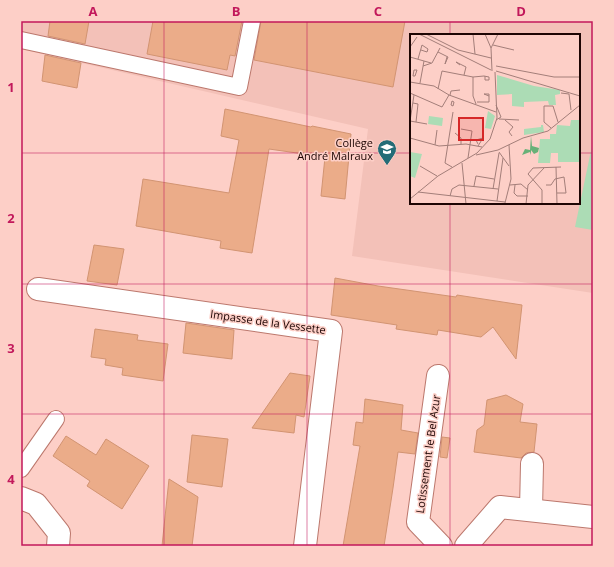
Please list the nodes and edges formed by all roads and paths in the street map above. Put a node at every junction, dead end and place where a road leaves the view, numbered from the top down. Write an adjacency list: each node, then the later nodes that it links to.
1 (252, 21): 2 (lane)
2 (21, 40)
3 (38, 289): 12 (street, Impasse de la Vessette)
4 (438, 376): 13 (street, Lotissement le Bel Azur)
5 (56, 419): 7 (lane)
6 (532, 464): 9 (street)
7 (21, 469)
8 (21, 498): 11 (street)
9 (531, 510): 10 (street); 14 (street)
10 (593, 517)
11 (58, 546)
12 (305, 546)
13 (441, 546)
14 (466, 546)

